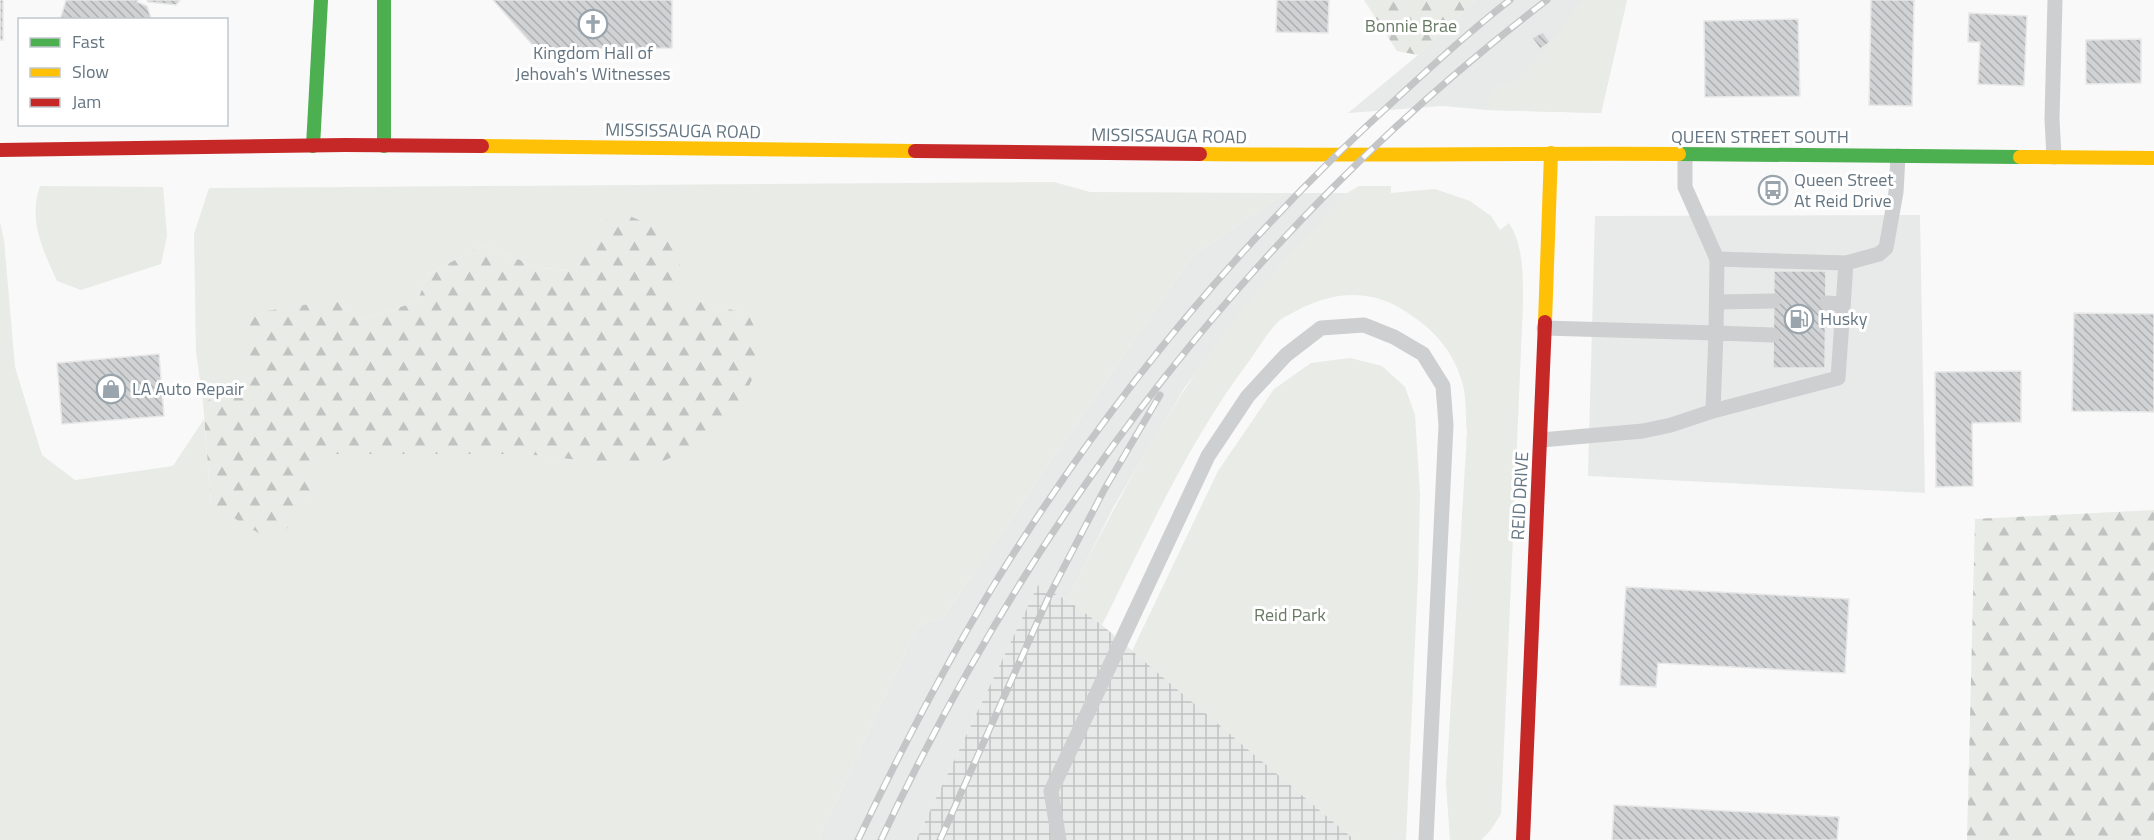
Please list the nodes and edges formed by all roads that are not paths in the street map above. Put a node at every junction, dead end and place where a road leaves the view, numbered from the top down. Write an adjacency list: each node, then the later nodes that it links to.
1 (321, 0): 4 (main road)
2 (384, 0): 5 (main road)
3 (2055, 0): 11 (lane)
4 (313, 146): 5 (main road, MISSISSAUGA ROAD); 6 (main road, MISSISSAUGA ROAD)
5 (384, 146): 9 (main road, MISSISSAUGA ROAD)
6 (0, 150)
7 (1551, 153): 8 (main road, QUEEN STREET SOUTH); 9 (main road, QUEEN STREET SOUTH); 19 (main road, REID DRIVE)
8 (1685, 155): 10 (main road, QUEEN STREET SOUTH); 13 (lane)
9 (1365, 156)
10 (1898, 156): 11 (main road, QUEEN STREET SOUTH); 14 (lane)
11 (2054, 157): 12 (main road, QUEEN STREET SOUTH)
12 (2154, 158)
13 (1717, 259): 14 (lane); 16 (lane)
14 (1846, 263): 18 (lane)
15 (1773, 301): 16 (lane)
16 (1717, 302): 20 (lane)
17 (1826, 303): 18 (lane)
18 (1843, 304): 22 (lane)
19 (1544, 328): 20 (lane); 23 (main road, REID DRIVE)
20 (1716, 333): 21 (lane); 22 (lane)
21 (1773, 335)
22 (1713, 411): 23 (lane)
23 (1541, 440): 26 (main road, REID DRIVE)
24 (1059, 840): 25 (lane)
25 (1426, 840)
26 (1523, 840)

